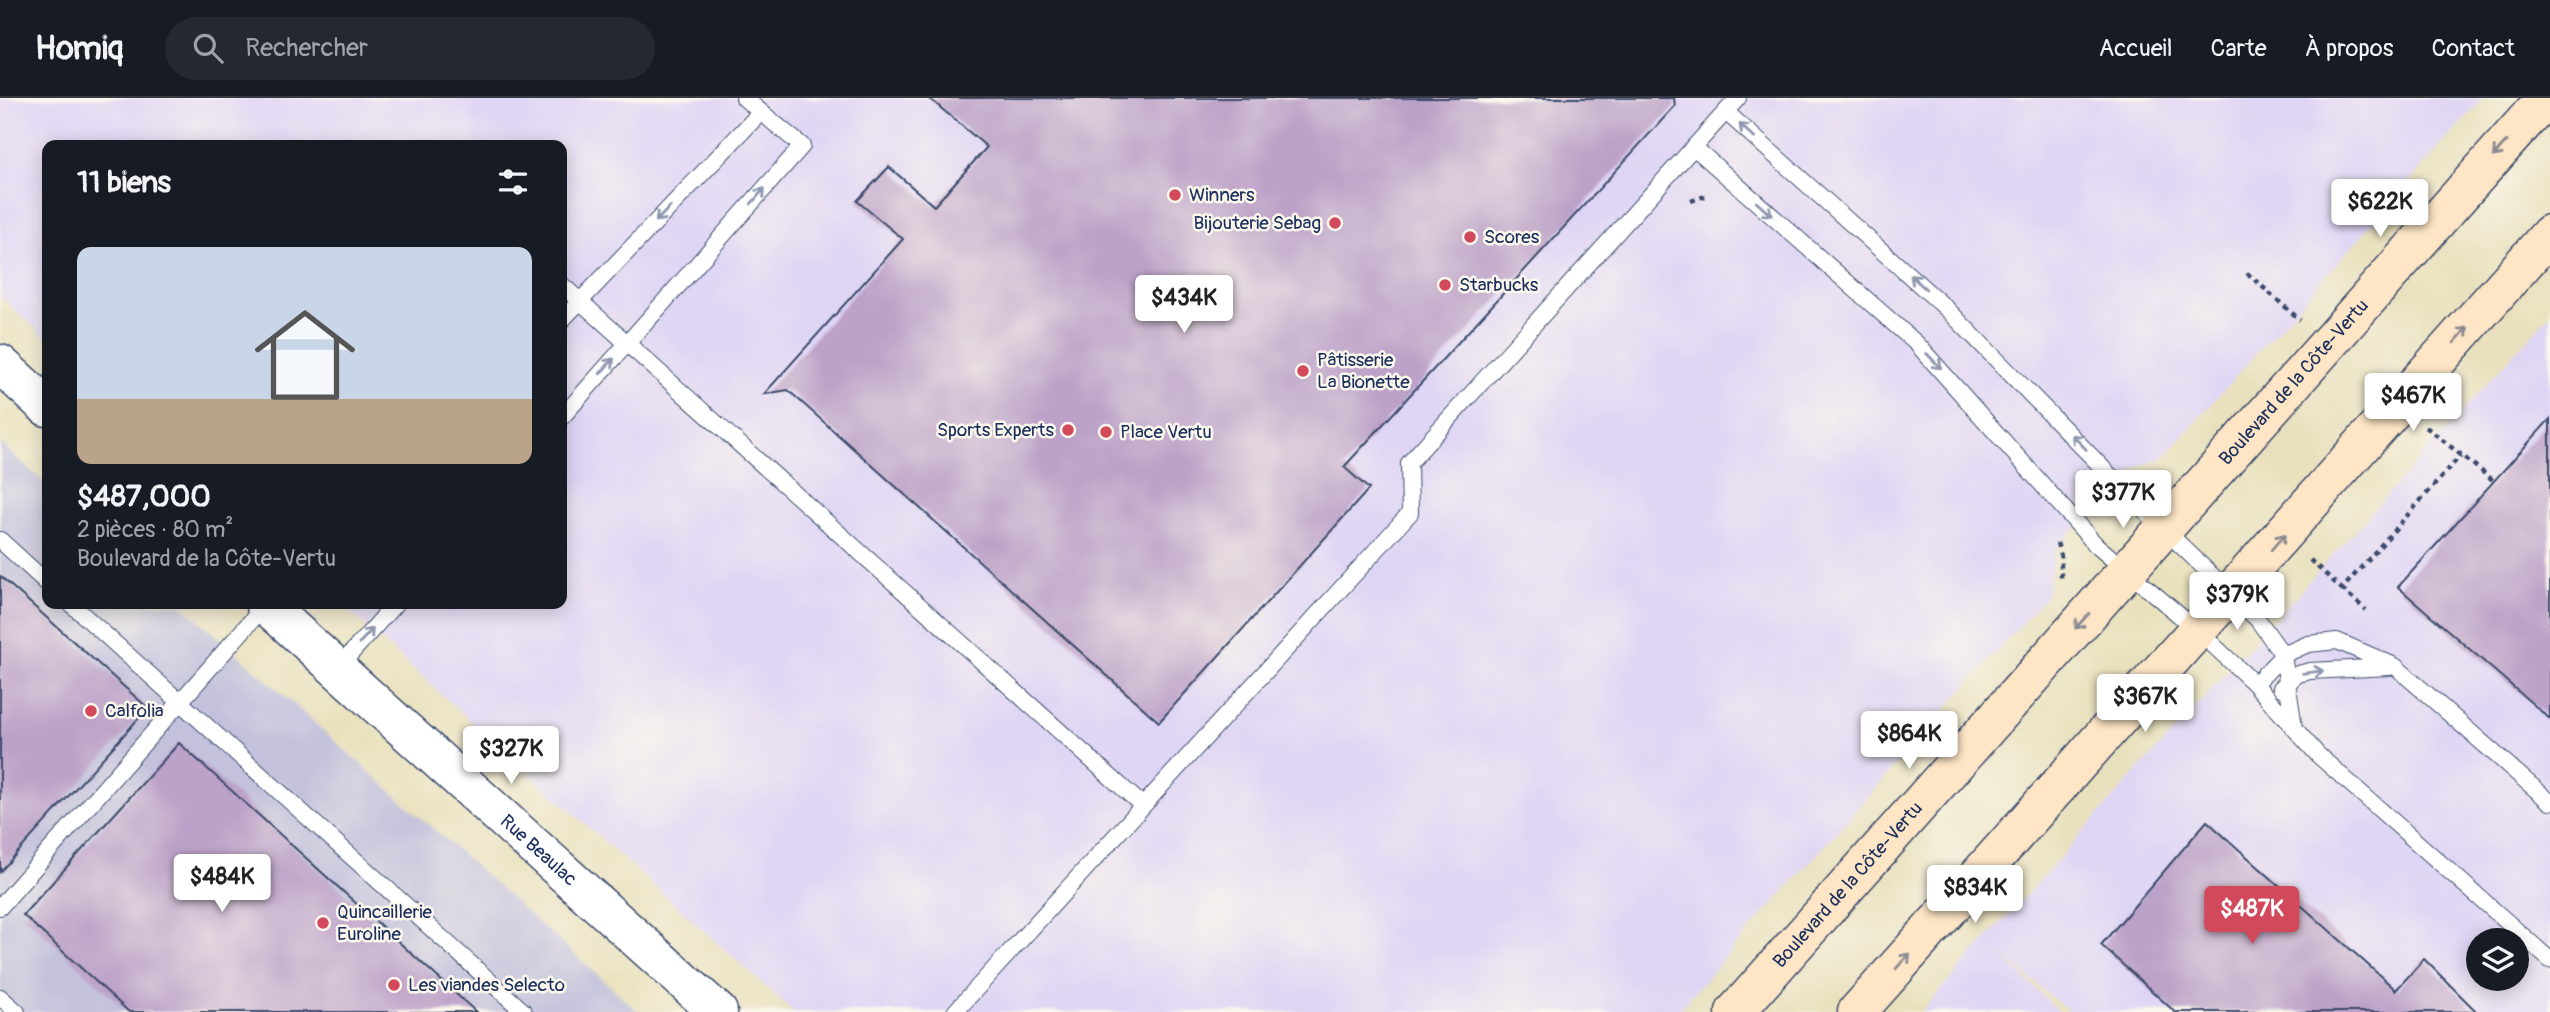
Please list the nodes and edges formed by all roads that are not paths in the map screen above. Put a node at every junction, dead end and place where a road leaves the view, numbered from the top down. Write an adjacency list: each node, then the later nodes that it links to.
1 (744, 98): 4 (lane)
2 (1738, 98): 5 (lane)
3 (2546, 98): 15 (main road, Boulevard de la Côte-Vertu, one-way to 15)
4 (761, 111): 9 (lane, one-way to 9); 11 (lane, one-way to 4)
5 (1726, 111): 6 (lane); 15 (lane, one-way to 5)
6 (1695, 148): 17 (lane, one-way to 17); 34 (lane)
7 (2550, 234): 19 (main road, one-way to 7)
8 (567, 289): 9 (lane)
9 (580, 301): 10 (lane); 11 (lane)
10 (567, 315)
11 (626, 344): 14 (lane, one-way to 11); 34 (lane)
12 (0, 364): 13 (street)
13 (42, 402)
14 (567, 411)
15 (2164, 527): 17 (main road, Boulevard de la Côte-Vertu); 19 (lane)
16 (0, 540): 18 (lane)
17 (2128, 570): 24 (lane); 42 (main road, Boulevard de la Côte-Vertu, one-way to 42)
18 (42, 578)
19 (2232, 593): 24 (main road); 25 (lane)
20 (77, 609): 31 (lane)
21 (273, 609): 31 (lane)
22 (277, 609): 27 (street, Rue Beaulac)
23 (391, 609): 27 (lane, one-way to 23)
24 (2198, 631): 29 (lane); 43 (main road, one-way to 24)
25 (2283, 655): 26 (lane); 28 (lane); 29 (lane)
26 (2395, 666): 28 (lane, one-way to 26); 33 (lane)
27 (337, 669): 40 (street, Rue Beaulac)
28 (2288, 680): 30 (lane); 32 (lane)
29 (2255, 684): 30 (lane)
30 (2270, 699): 32 (lane)
31 (181, 703): 35 (lane); 39 (lane)
32 (2294, 727): 36 (lane)
33 (2550, 802)
34 (1143, 806): 41 (lane)
35 (0, 907)
36 (2550, 960)
37 (0, 997): 38 (lane)
38 (17, 1012)
39 (524, 1012)
40 (718, 1012)
41 (955, 1012)
42 (1735, 1012)
43 (1857, 1012)

